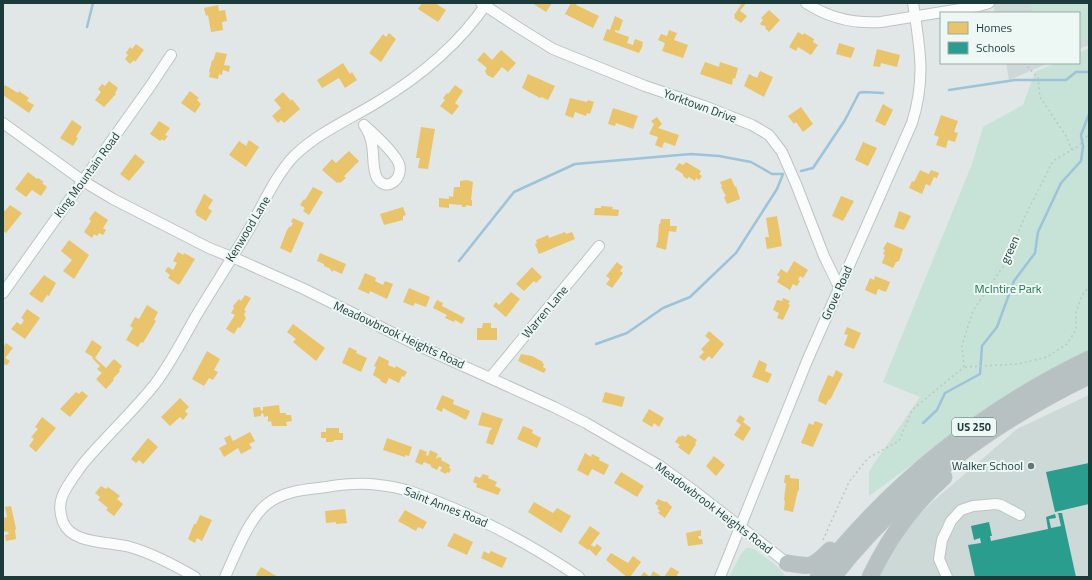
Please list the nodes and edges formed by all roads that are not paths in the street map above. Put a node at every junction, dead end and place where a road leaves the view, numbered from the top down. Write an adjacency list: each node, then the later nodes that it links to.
1 (806, 3): 7 (street)
2 (912, 3): 7 (street, Grove Road)
3 (989, 3): 6 (street)
4 (484, 4): 9 (street, Kenwood Lane); 15 (street, Yorktown Drive)
5 (940, 12): 7 (street)
6 (941, 12)
7 (915, 16): 15 (street, Grove Road)
8 (170, 55): 12 (street, King Mountain Road)
9 (356, 114): 11 (street); 14 (street, Kenwood Lane)
10 (3, 123): 12 (street, Meadowbrook Heights Road)
11 (364, 125): 11 (street)
12 (83, 181): 14 (street, Meadowbrook Heights Road); 16 (street, King Mountain Road)
13 (599, 246): 19 (street, Warren Lane)
14 (232, 257): 19 (street, Meadowbrook Heights Road); 25 (street, Kenwood Lane)
15 (839, 287): 22 (street, Grove Road)
16 (3, 294)
17 (1089, 359): 23 (highway, US 250)
18 (1089, 376): 20 (highway, US 250)
19 (490, 378): 22 (street, Meadowbrook Heights Road)
20 (1016, 416): 31 (highway, US 250); 32 (highway)
21 (1020, 514): 33 (street)
22 (741, 527): 24 (street, Meadowbrook Heights Road); 28 (street, Grove Road)
23 (851, 536): 24 (highway); 30 (highway, US 250)
24 (787, 563): 29 (highway)
25 (195, 577)
26 (225, 577): 27 (street, Saint Annes Road)
27 (579, 577)
28 (720, 577)
29 (798, 577)
30 (818, 577)
31 (833, 577)
32 (870, 577)
33 (947, 577)

